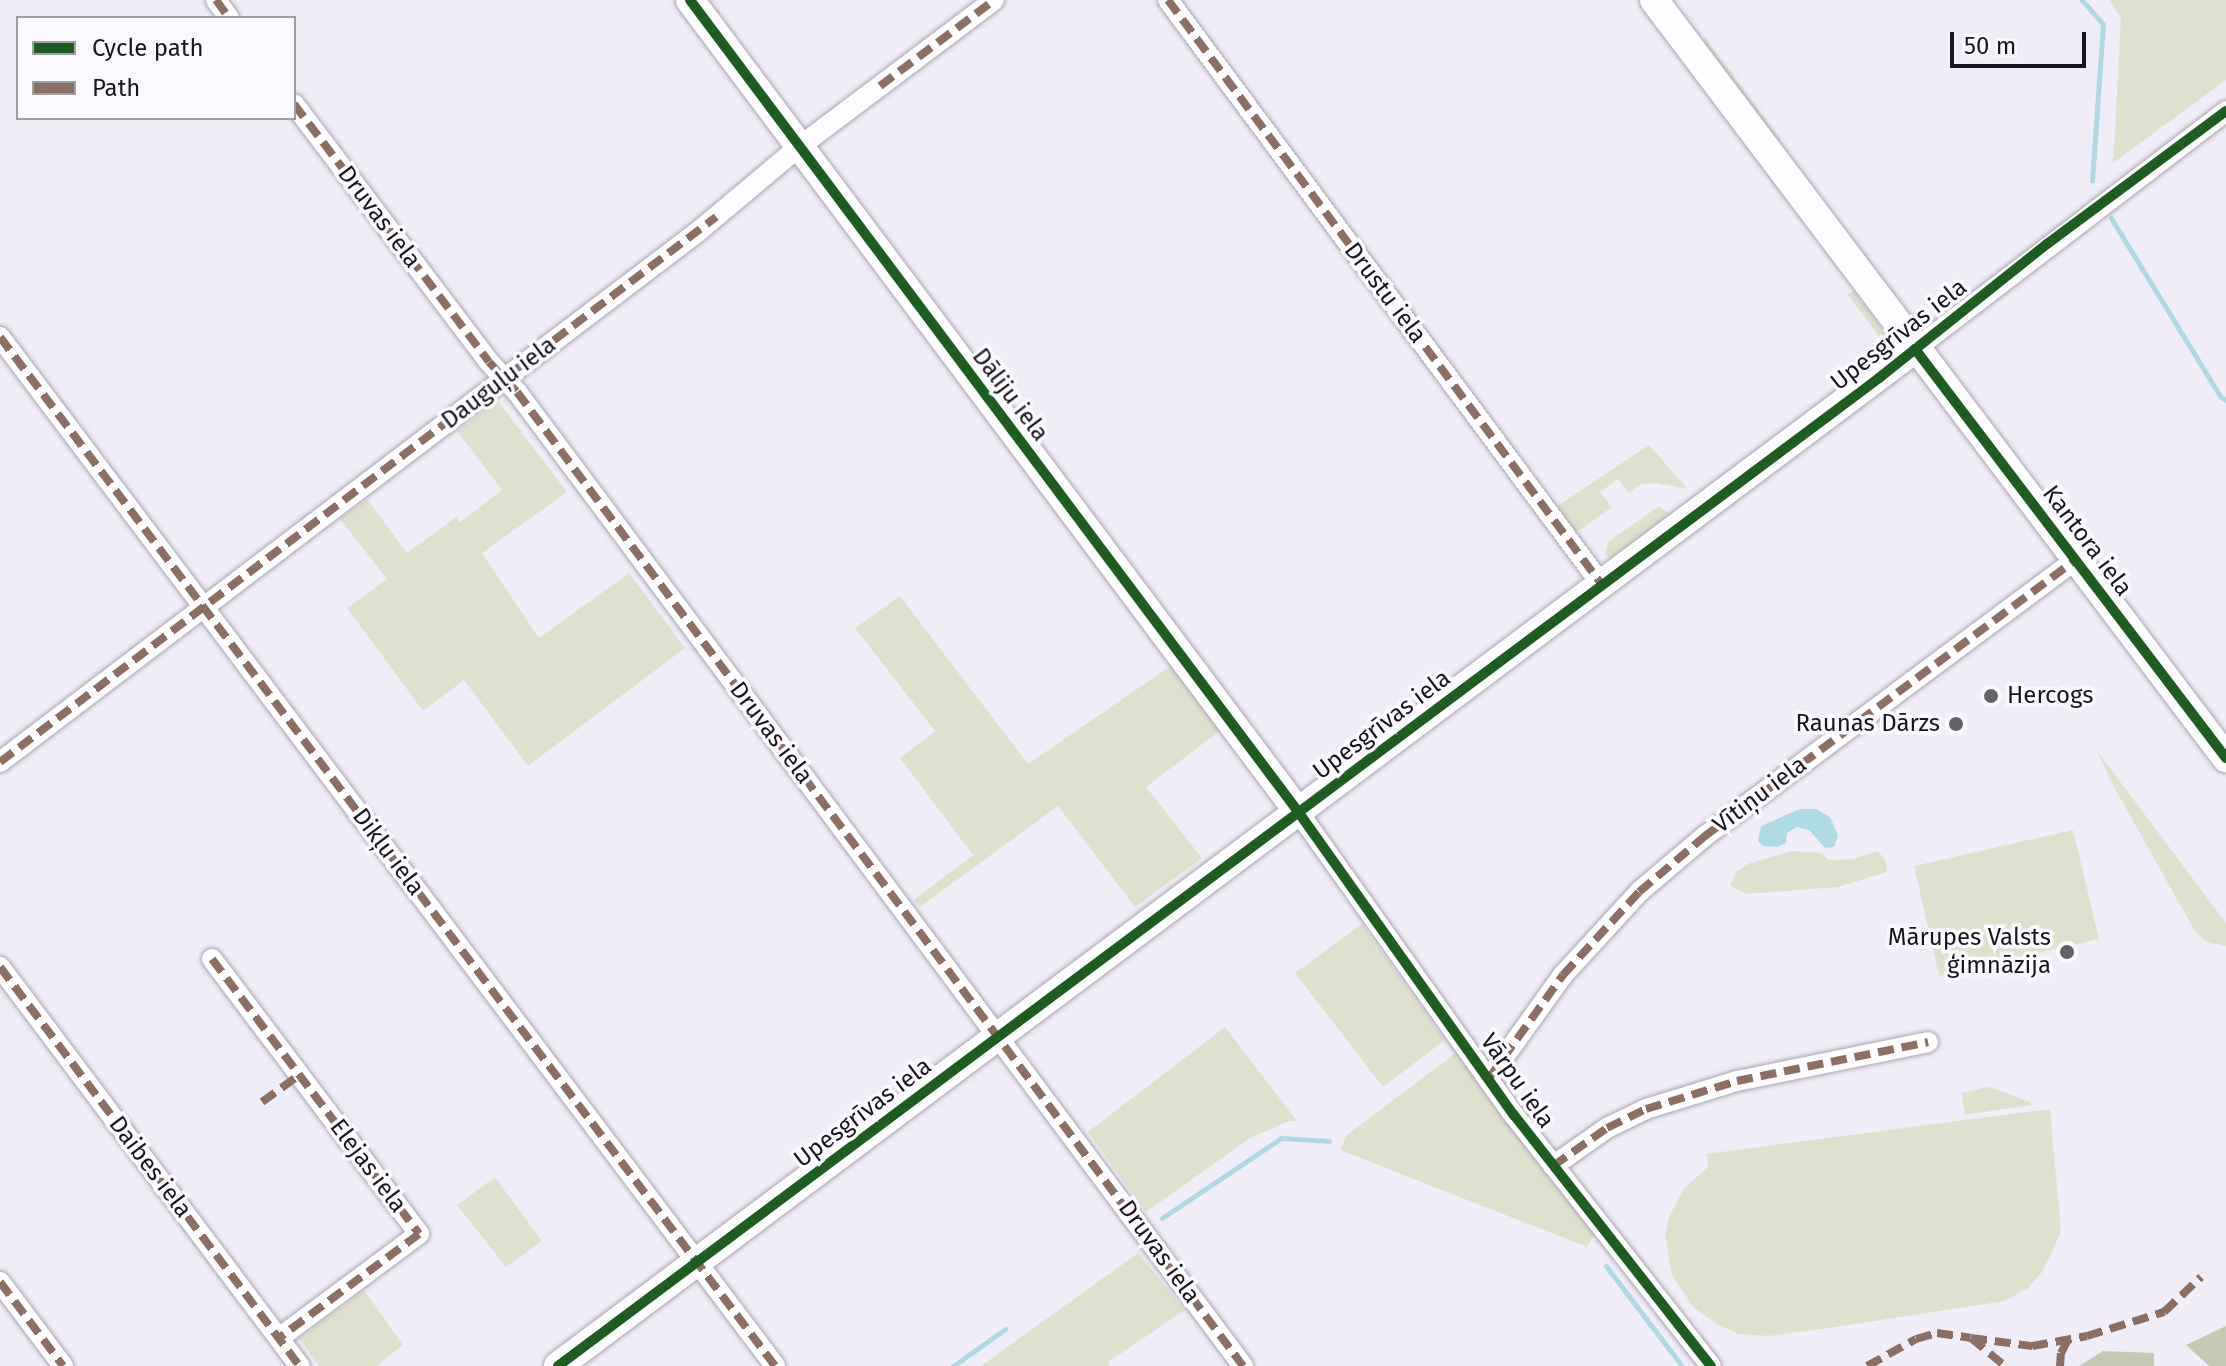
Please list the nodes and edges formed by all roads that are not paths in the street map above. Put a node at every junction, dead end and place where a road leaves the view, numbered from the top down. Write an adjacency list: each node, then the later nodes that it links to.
1 (690, 0): 7 (street, Dāliju iela)
2 (994, 0): 7 (street, Dauguļu iela)
3 (1168, 0): 12 (street, Drustu iela)
4 (1654, 0): 9 (street, Kantora iela)
5 (296, 107): 10 (street, Druvas iela)
6 (2226, 111): 9 (street, Upesgrīvas iela)
7 (799, 147): 10 (street, Dauguļu iela); 16 (street, Dāliju iela)
8 (0, 337): 13 (street, Dikļu iela)
9 (1915, 349): 11 (street, Kantora iela); 12 (street, Upesgrīvas iela)
10 (505, 379): 13 (street, Dauguļu iela); 19 (street, Druvas iela)
11 (2077, 559): 14 (street, Kantora iela); 21 (street, Vītiņu iela)
12 (1602, 585): 16 (street, Upesgrīvas iela)
13 (203, 608): 15 (street, Dauguļu iela); 23 (street, Dikļu iela)
14 (2226, 758)
15 (0, 762)
16 (1299, 813): 19 (street, Upesgrīvas iela); 21 (street, Vārpu iela)
17 (212, 959): 25 (street, Elejas iela)
18 (0, 967): 25 (street, Daibes iela)
19 (998, 1037): 23 (street, Upesgrīvas iela); 30 (street, Druvas iela)
20 (1928, 1042): 22 (street)
21 (1489, 1078): 22 (street, Vārpu iela)
22 (1553, 1166): 31 (street, Vārpu iela)
23 (698, 1261): 28 (street, Upesgrīvas iela); 29 (street, Dikļu iela)
24 (0, 1282): 26 (street)
25 (279, 1338): 27 (street, Daibes iela)
26 (63, 1366)
27 (300, 1366)
28 (558, 1366)
29 (775, 1366)
30 (1243, 1366)
31 (1711, 1366)

